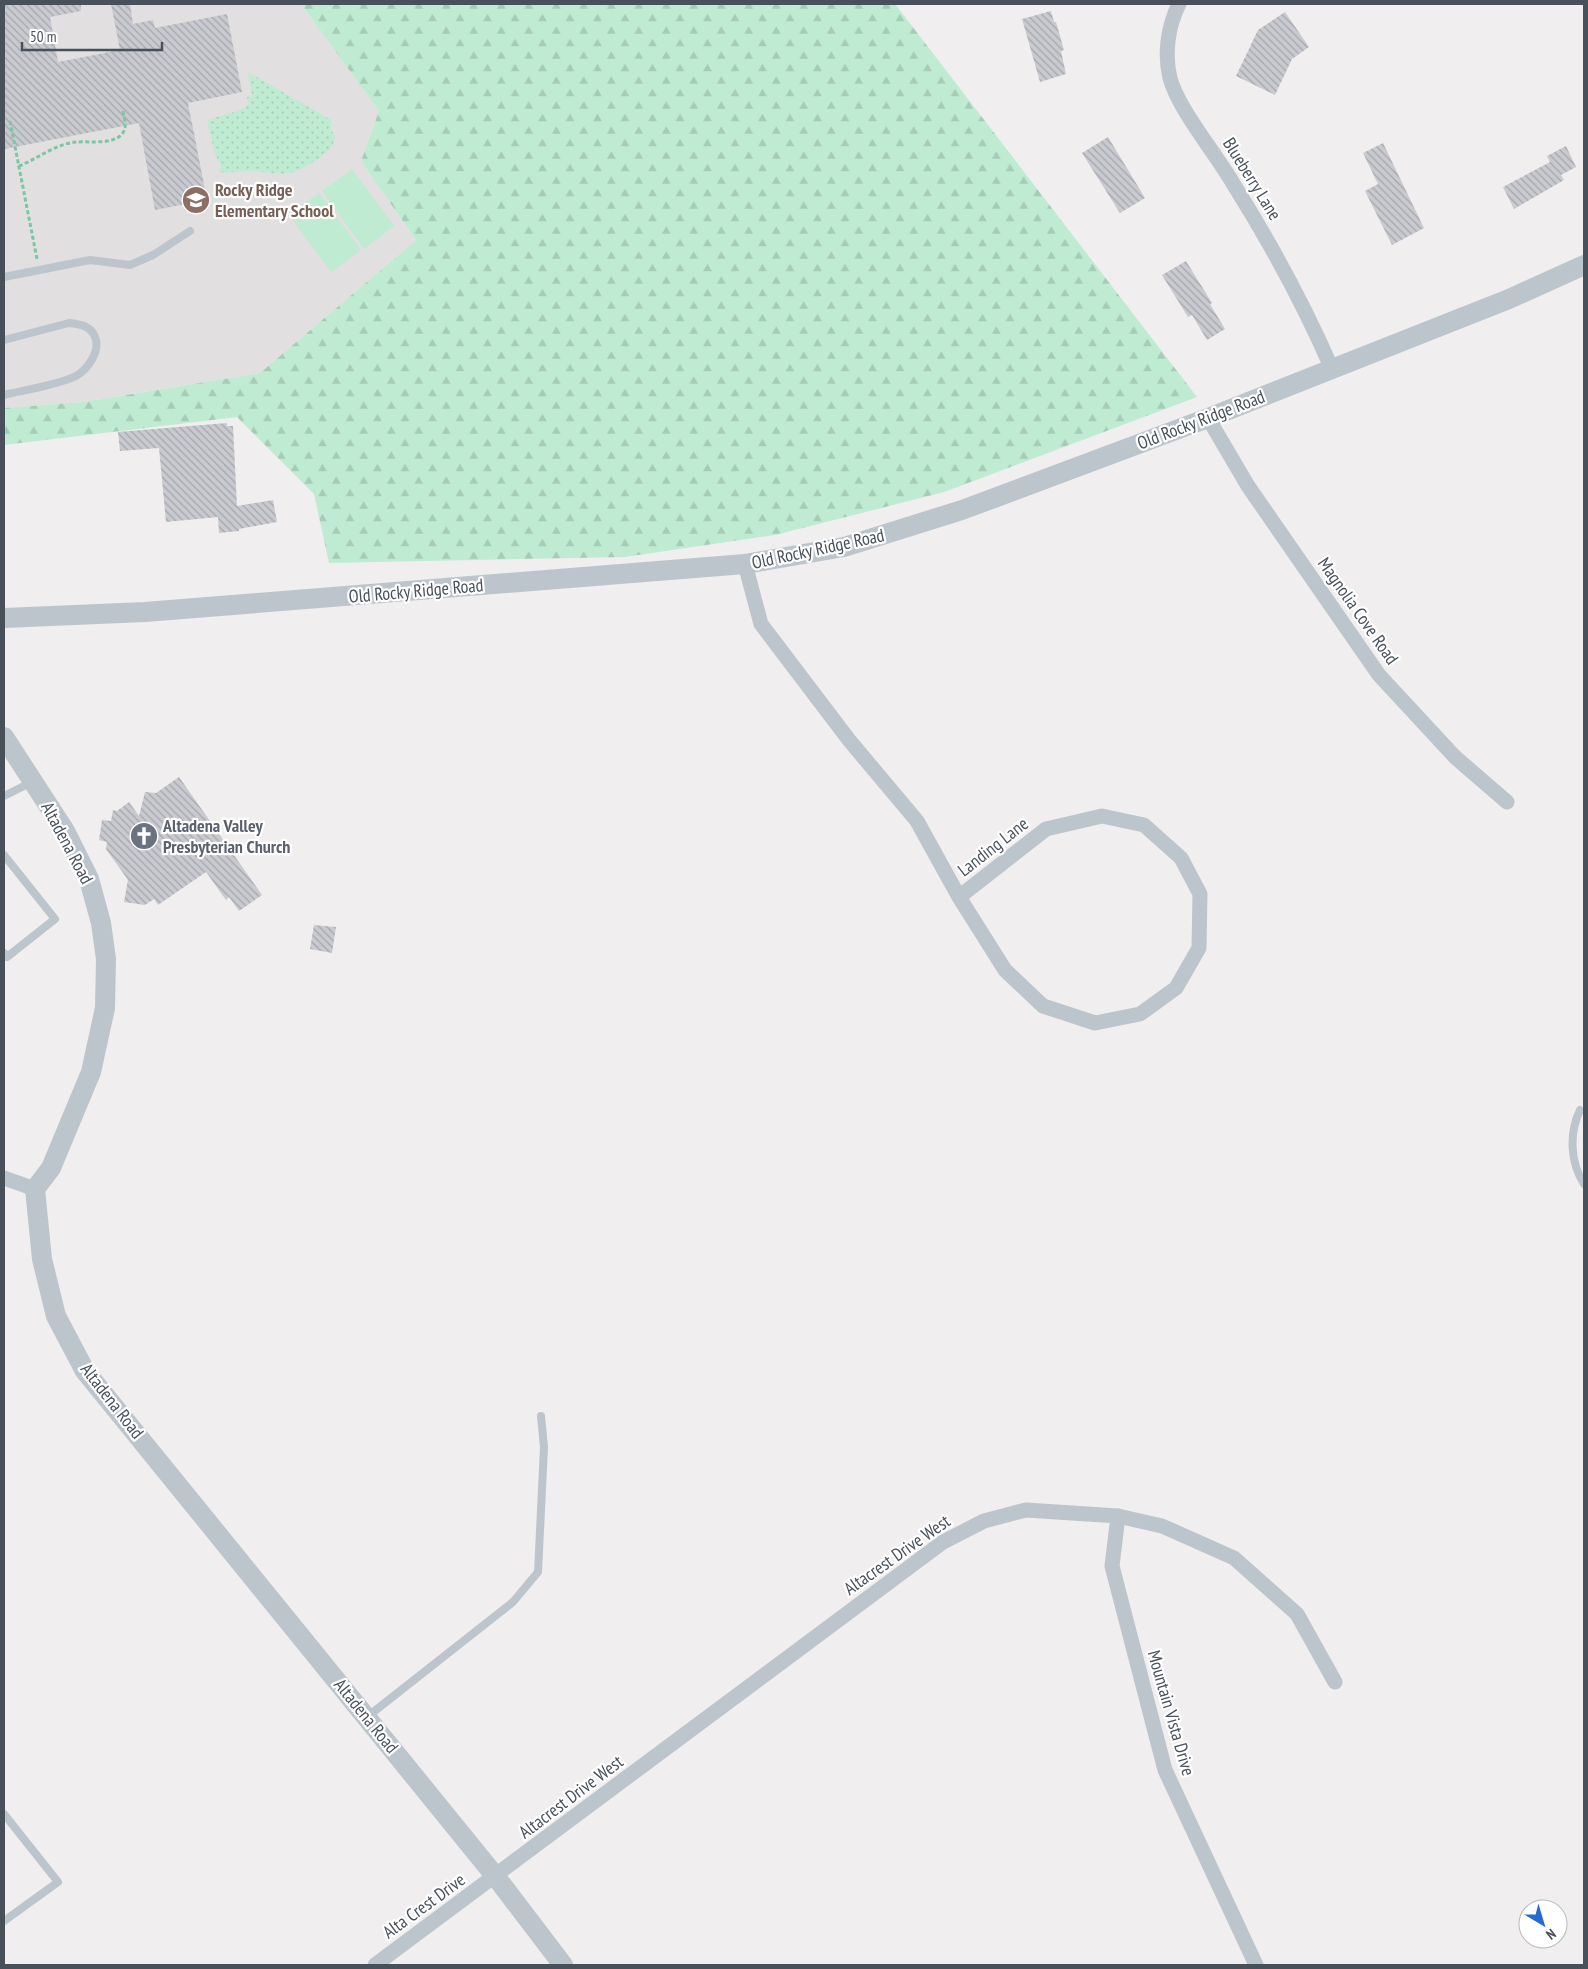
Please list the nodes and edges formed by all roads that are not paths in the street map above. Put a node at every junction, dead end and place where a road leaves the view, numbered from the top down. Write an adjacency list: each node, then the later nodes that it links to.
1 (1178, 4): 6 (street, Blueberry Lane)
2 (190, 231): 4 (lane)
3 (1584, 265): 6 (street, Old Rocky Ridge Road)
4 (4, 277)
5 (4, 340): 7 (lane)
6 (1332, 369): 8 (street, Old Rocky Ridge Road)
7 (4, 395)
8 (1208, 418): 9 (street, Old Rocky Ridge Road); 14 (street, Magnolia Cove Road)
9 (745, 564): 10 (street, Old Rocky Ridge Road); 16 (street, Landing Lane)
10 (4, 618)
11 (4, 737): 12 (street, Altadena Road)
12 (32, 782): 13 (lane); 21 (street, Altadena Road)
13 (4, 796)
14 (1506, 802)
15 (4, 855): 17 (lane)
16 (959, 897): 16 (street, Landing Lane)
17 (4, 953)
18 (1580, 1110): 20 (lane)
19 (4, 1178): 21 (street)
20 (1584, 1184)
21 (35, 1189): 25 (street, Altadena Road)
22 (541, 1416): 25 (lane)
23 (1118, 1516): 24 (street, Altacrest Drive West); 27 (street, Altacrest Drive West); 31 (street, Mountain Vista Drive)
24 (1335, 1682)
25 (367, 1717): 27 (street, Altadena Road)
26 (4, 1814): 28 (lane)
27 (496, 1876): 29 (street, Alta Crest Drive); 30 (street, Altadena Road)
28 (4, 1921)
29 (375, 1965)
30 (563, 1965)
31 (1256, 1965)

